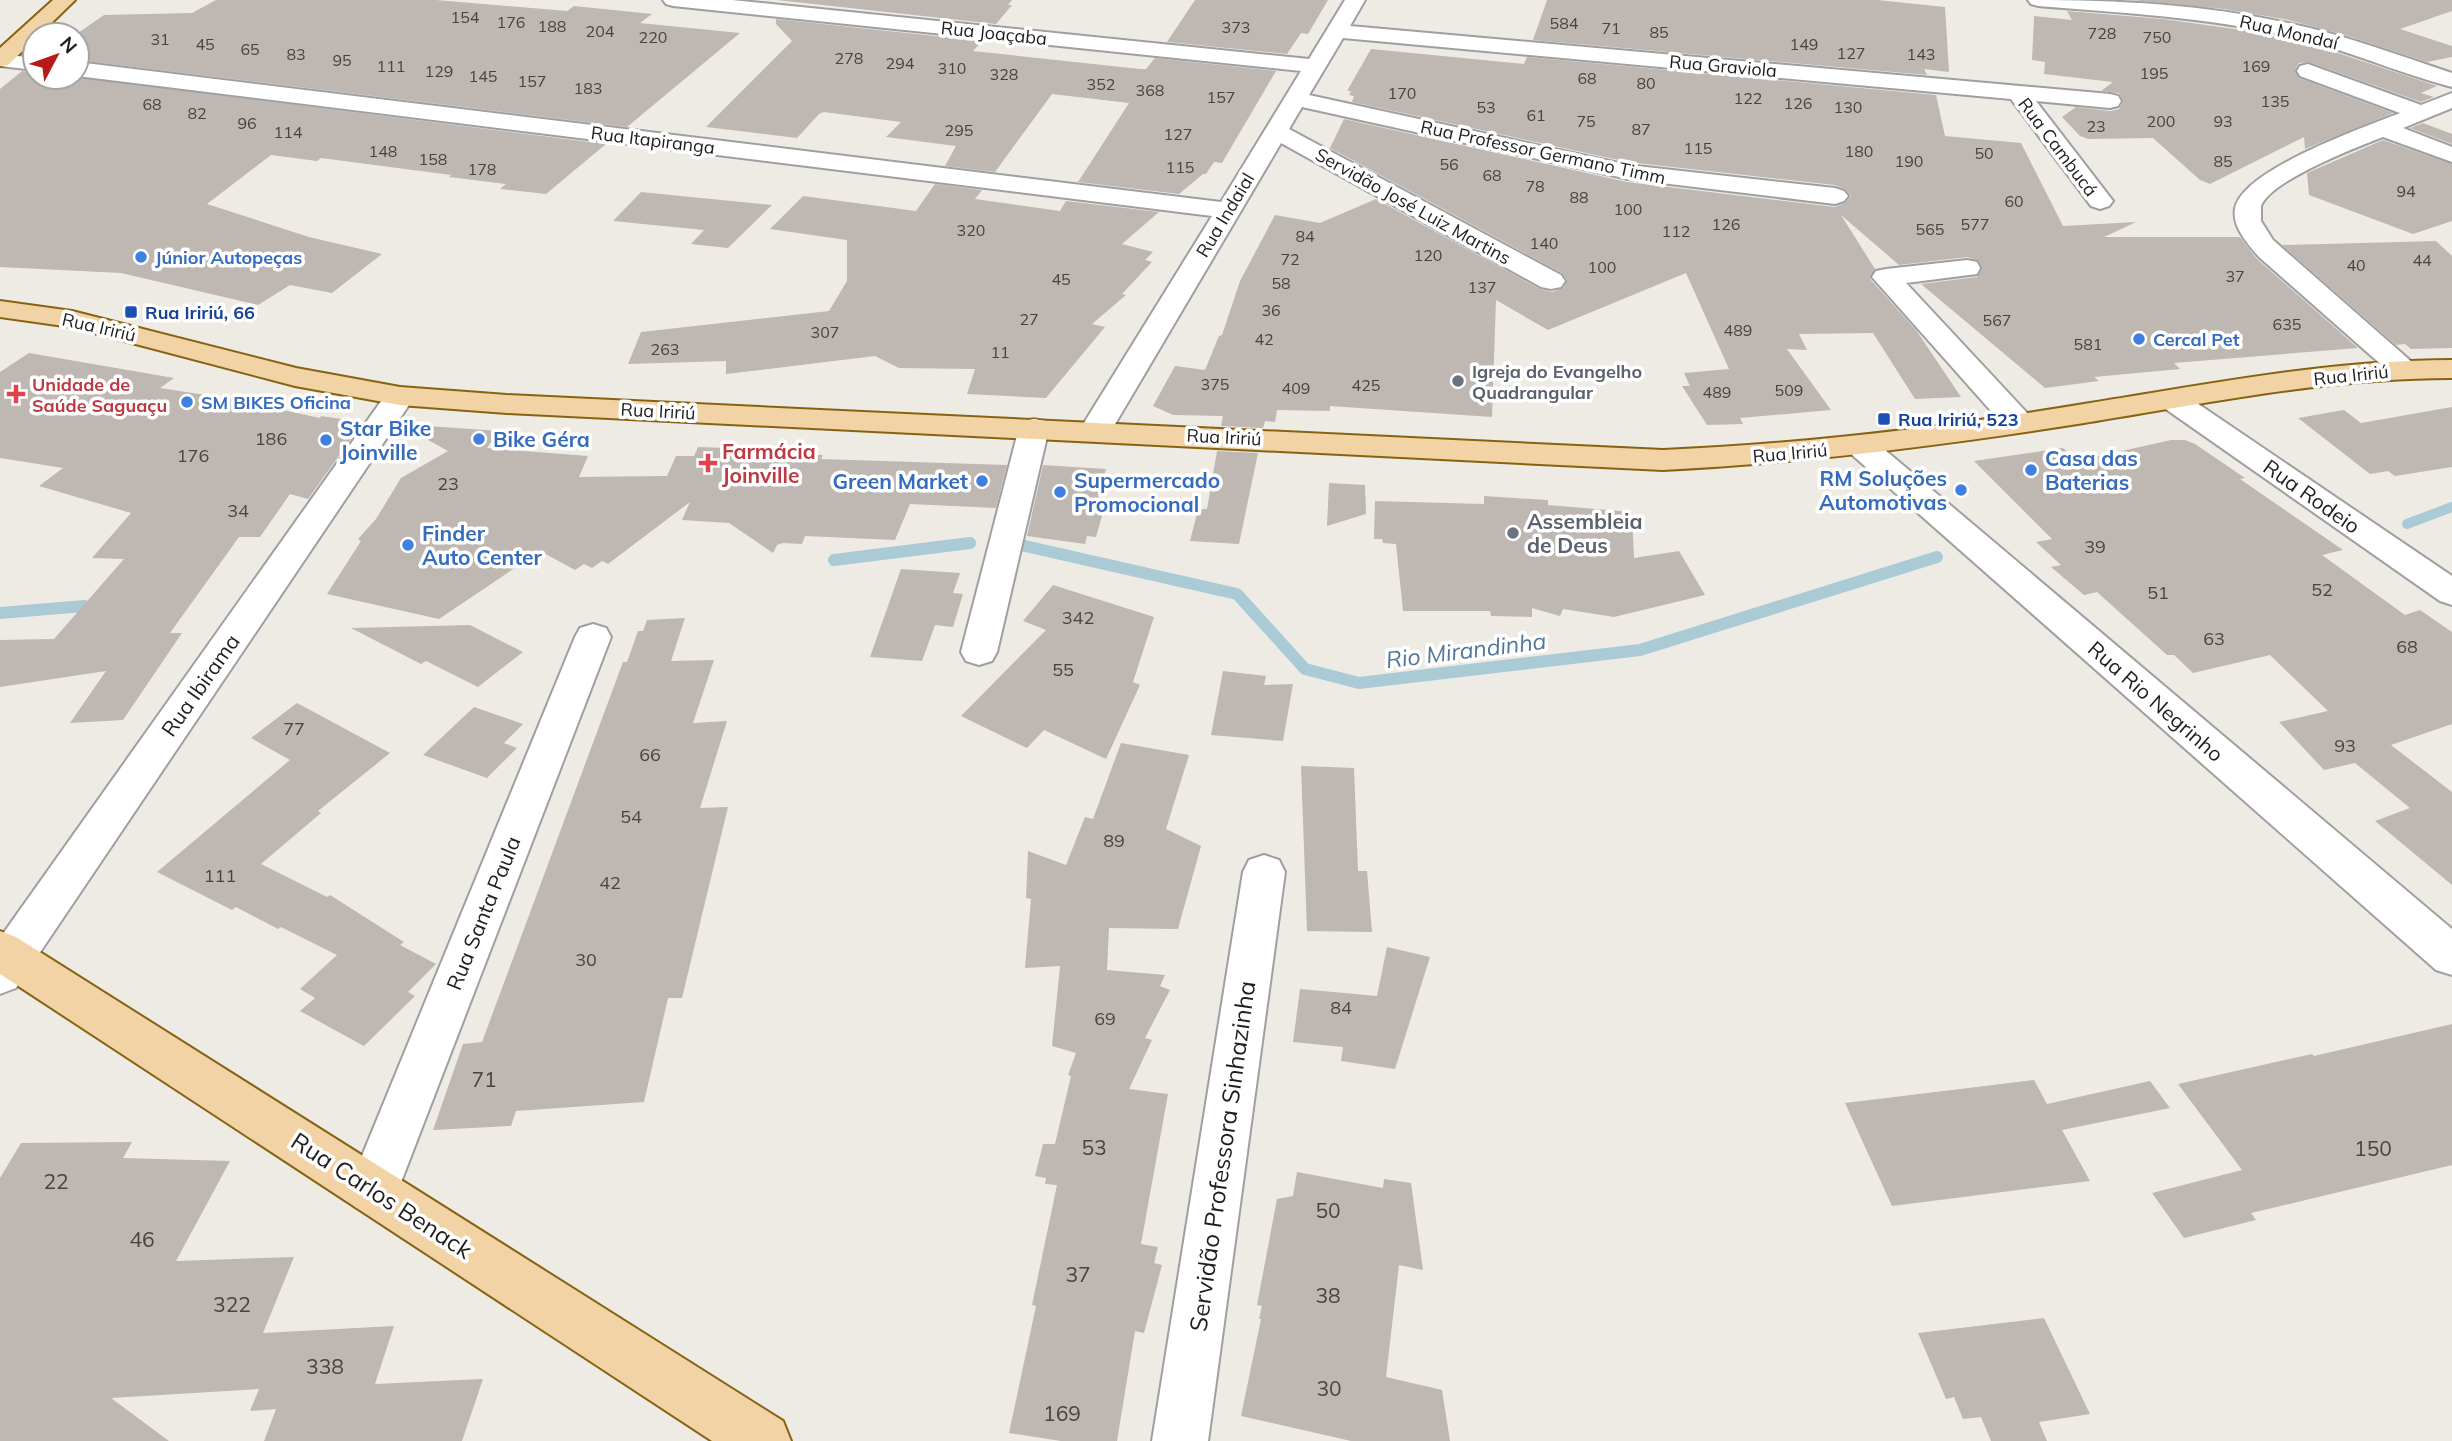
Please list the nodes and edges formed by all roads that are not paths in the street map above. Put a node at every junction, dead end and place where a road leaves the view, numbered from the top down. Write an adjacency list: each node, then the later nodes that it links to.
1 (65, 0): 6 (main road)
2 (673, 0): 8 (street, Rua Joaçaba)
3 (1355, 0): 5 (street, Rua Indaial)
4 (2038, 0): 11 (street, Rua Mondaí)
5 (1336, 31): 8 (street, Rua Indaial); 12 (street, Rua Graviola)
6 (0, 60): 7 (street)
7 (21, 62)
8 (1315, 66): 13 (street, Rua Indaial)
9 (91, 71): 22 (street, Rua Itapiranga)
10 (2308, 71): 16 (street)
11 (2452, 80)
12 (2017, 92): 15 (street, Rua Graviola); 21 (street, Rua Cambucá)
13 (1295, 99): 18 (street, Rua Indaial); 20 (street, Rua Professor Germano Timm)
14 (2452, 100): 16 (street)
15 (2110, 101)
16 (2422, 113): 17 (street)
17 (2384, 129): 19 (street); 26 (street)
18 (1276, 131): 22 (street, Rua Indaial); 24 (street, Servidão José Luiz Martins)
19 (2452, 155)
20 (1835, 196)
21 (2100, 201)
22 (1228, 210): 32 (street, Rua Indaial)
23 (1967, 268): 30 (street)
24 (1551, 281)
25 (0, 309): 28 (main road, Rua Iririú)
26 (2403, 369): 27 (main road, Rua Iririú); 29 (main road, Rua Iririú)
27 (2452, 369)
28 (400, 397): 31 (main road, Rua Iririú); 39 (street, Rua Ibirama)
29 (2171, 399): 30 (main road, Rua Iririú); 34 (street, Rua Rodeio)
30 (2018, 422): 33 (main road, Rua Iririú)
31 (1034, 428): 32 (main road, Rua Iririú); 36 (street)
32 (1095, 431): 33 (main road, Rua Iririú)
33 (1861, 446): 38 (street, Rua Rio Negrinho)
34 (2452, 593)
35 (593, 637): 40 (street, Rua Santa Paula)
36 (979, 652)
37 (1264, 872): 42 (street, Servidão Professora Sinhazinha)
38 (2452, 956)
39 (4, 960): 40 (main road, Rua Carlos Benack)
40 (373, 1189): 41 (main road, Rua Carlos Benack)
41 (763, 1441)
42 (1180, 1441)

